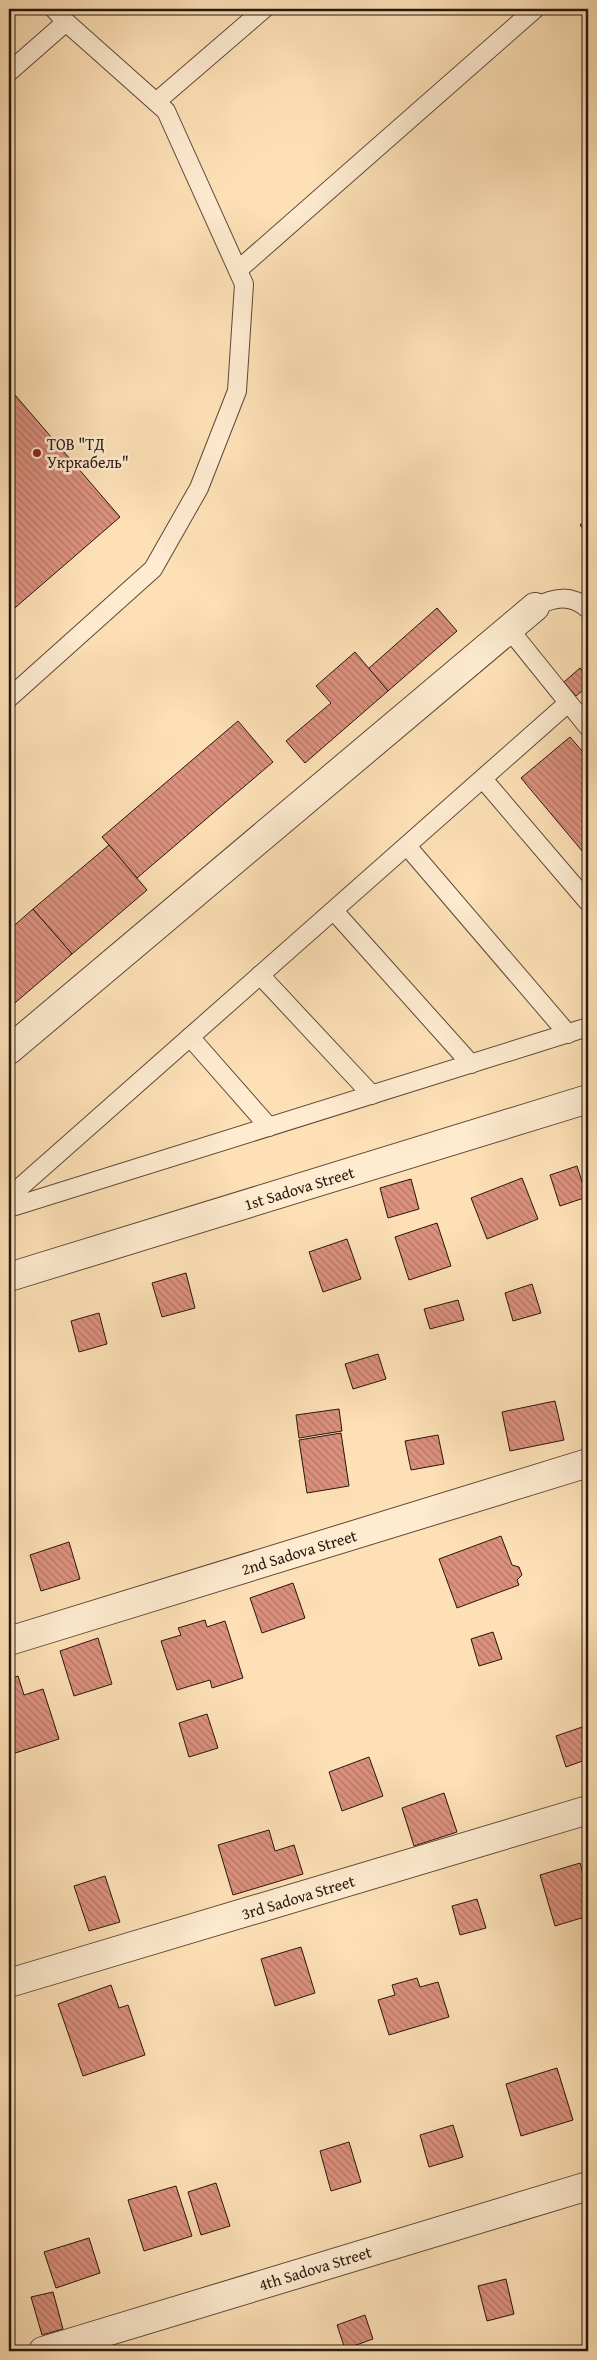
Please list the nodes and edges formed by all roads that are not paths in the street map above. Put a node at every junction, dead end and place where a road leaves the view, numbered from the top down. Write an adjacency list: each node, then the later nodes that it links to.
1 (54, 9): 4 (lane)
2 (264, 9): 6 (lane)
3 (535, 9): 7 (lane)
4 (66, 22): 5 (lane); 6 (lane)
5 (9, 72)
6 (156, 102): 7 (lane)
7 (238, 270): 11 (lane)
8 (534, 607): 9 (lane); 10 (street)
9 (588, 609)
10 (509, 629): 12 (lane); 22 (street)
11 (9, 698)
12 (568, 703): 13 (lane); 14 (lane)
13 (588, 728)
14 (483, 779): 15 (lane); 16 (lane)
15 (407, 846): 17 (lane); 20 (lane)
16 (588, 902)
17 (334, 911): 18 (lane); 23 (lane)
18 (260, 975): 21 (lane); 24 (lane)
19 (588, 1028): 20 (lane)
20 (568, 1034): 23 (lane)
21 (190, 1037): 26 (lane); 27 (lane)
22 (9, 1050)
23 (472, 1064): 24 (lane)
24 (372, 1095): 26 (lane)
25 (588, 1099): 29 (street, 1st Sadova Street)
26 (269, 1127): 28 (lane)
27 (9, 1197)
28 (9, 1208)
29 (9, 1277)
30 (588, 1463): 31 (street, 2nd Sadova Street)
31 (9, 1641)
32 (588, 1810): 33 (street, 3rd Sadova Street)
33 (9, 1983)
34 (588, 2186): 35 (street, 4th Sadova Street)
35 (43, 2351)

